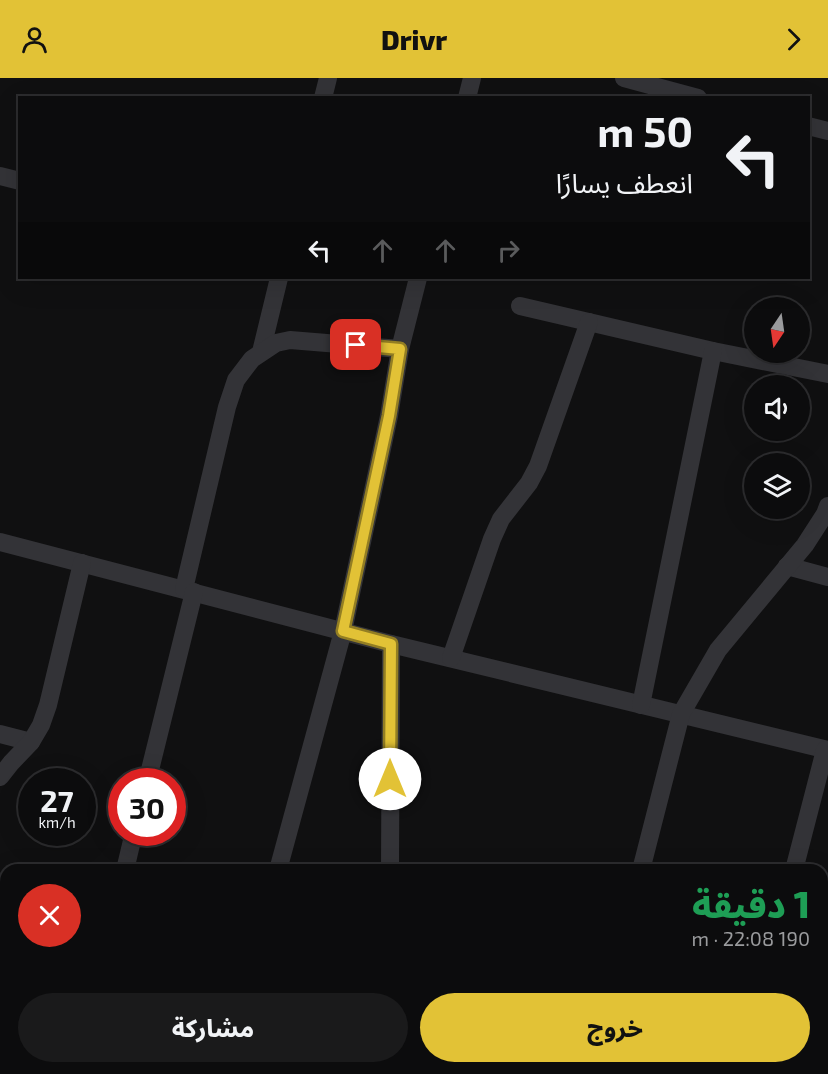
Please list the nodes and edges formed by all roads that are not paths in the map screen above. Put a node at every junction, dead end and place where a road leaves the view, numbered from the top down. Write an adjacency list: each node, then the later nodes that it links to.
1 (328, 78): 4 (street)
2 (472, 78): 5 (street)
3 (624, 78): 6 (street)
4 (324, 96)
5 (468, 96)
6 (691, 96)
7 (810, 126): 8 (street)
8 (828, 131)
9 (0, 176): 10 (street)
10 (18, 180)
11 (279, 279): 17 (street)
12 (418, 279): 15 (street)
13 (520, 306): 14 (street)
14 (589, 322): 16 (street); 27 (street)
15 (400, 349): 17 (street); 25 (street)
16 (712, 351): 18 (street); 28 (street)
17 (261, 352): 24 (street)
18 (828, 374)
19 (828, 506): 22 (street)
20 (0, 542): 21 (street)
21 (82, 563): 24 (street); 31 (street)
22 (787, 566): 23 (street); 29 (street)
23 (828, 577)
24 (189, 591): 25 (street); 33 (street)
25 (343, 631): 26 (street); 37 (street)
26 (391, 644): 27 (street); 38 (street)
27 (451, 658): 28 (street)
28 (641, 705): 29 (street)
29 (681, 714): 32 (street); 39 (street)
30 (0, 734): 31 (street)
31 (31, 742): 34 (street)
32 (827, 750): 40 (street)
33 (150, 768)
34 (0, 777)
35 (130, 846): 36 (street)
36 (126, 864)
37 (280, 864)
38 (390, 864)
39 (643, 864)
40 (796, 864)

